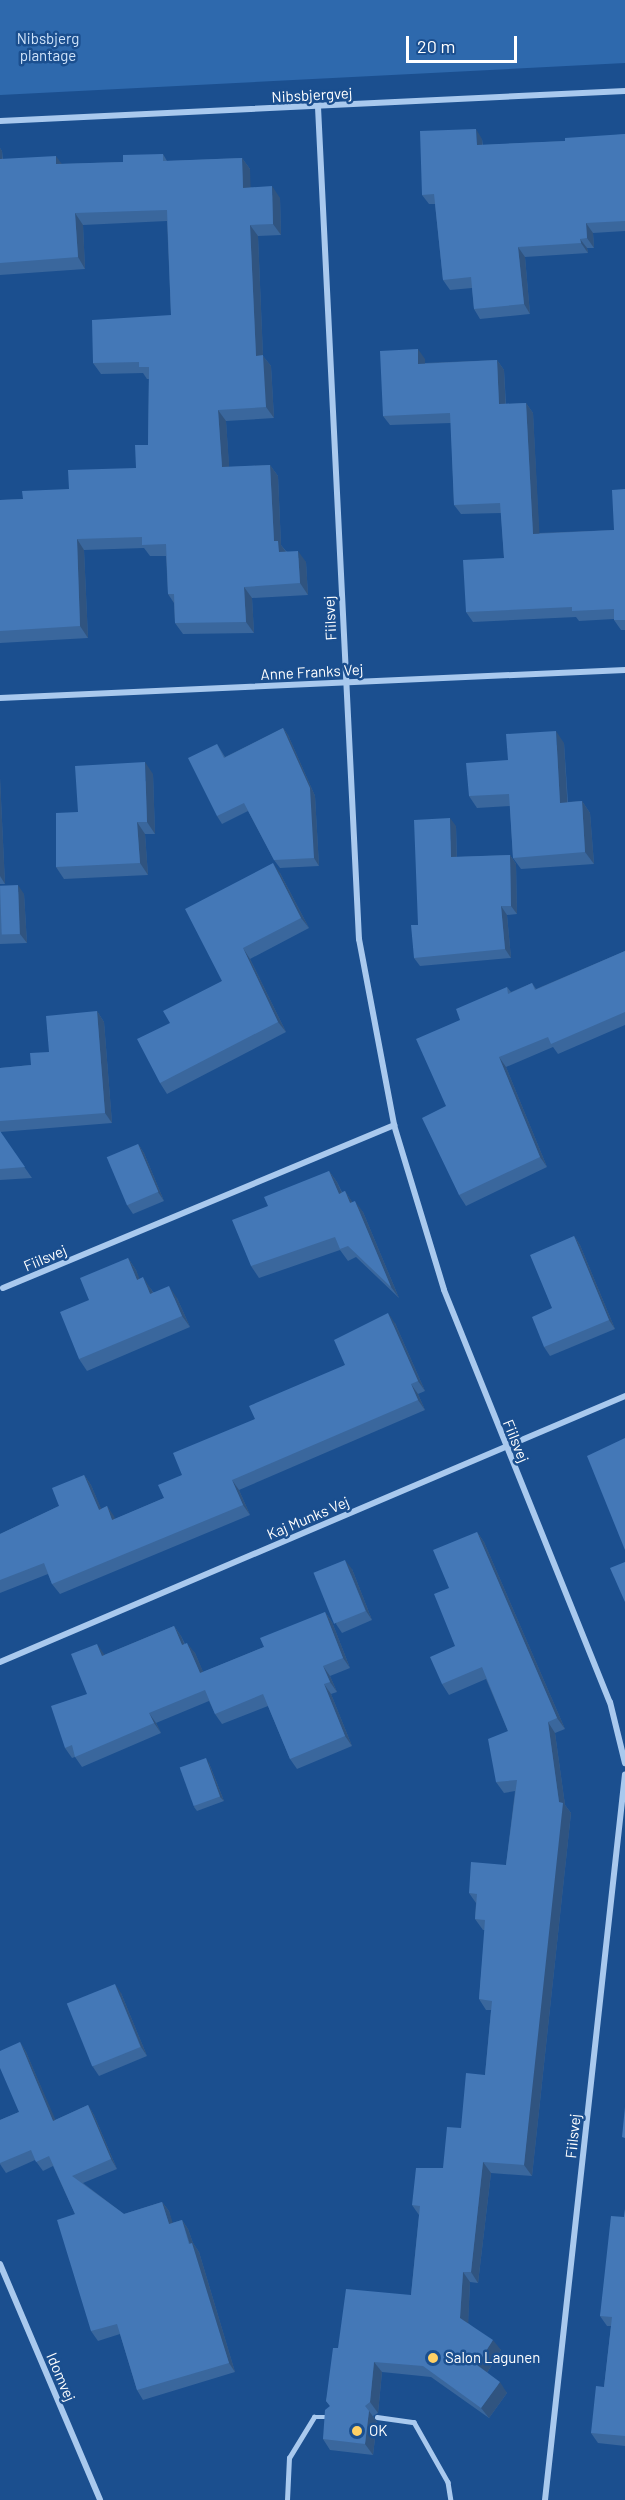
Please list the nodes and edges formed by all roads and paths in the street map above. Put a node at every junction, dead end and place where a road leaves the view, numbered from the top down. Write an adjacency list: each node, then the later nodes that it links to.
1 (625, 91): 2 (street, Nibsbjergvej)
2 (318, 107): 3 (street, Nibsbjergvej); 5 (street, Fiilsvej)
3 (0, 121)
4 (625, 670): 5 (street, Anne Franks Vej)
5 (345, 683): 6 (street, Anne Franks Vej); 7 (street, Fiilsvej)
6 (0, 698)
7 (394, 1125): 8 (street, Fiilsvej); 10 (street, Fiilsvej)
8 (3, 1288)
9 (625, 1396): 10 (street, Kaj Munks Vej)
10 (506, 1447): 11 (street, Kaj Munks Vej); 12 (street, Fiilsvej)
11 (0, 1662)
12 (625, 1763)
13 (625, 1774): 20 (street, Fiilsvej)
14 (0, 2264): 17 (street, Idomvej)
15 (333, 2416): 18 (lane)
16 (377, 2418): 19 (lane)
17 (100, 2500)
18 (286, 2500)
19 (451, 2500)
20 (545, 2500)

